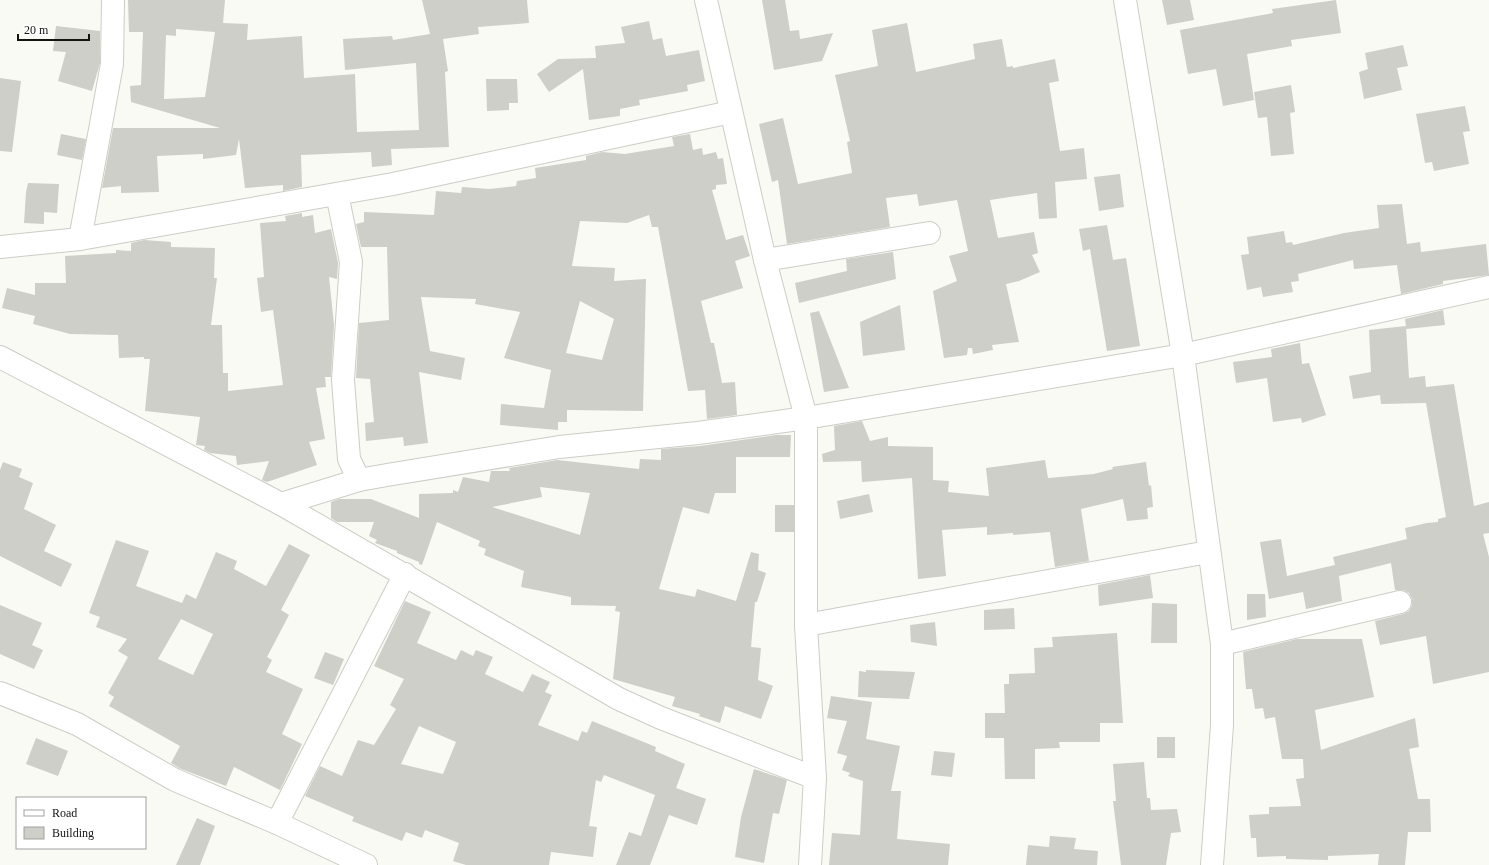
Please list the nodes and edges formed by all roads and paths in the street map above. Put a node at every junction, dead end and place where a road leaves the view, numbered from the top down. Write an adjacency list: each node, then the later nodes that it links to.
1 (113, 0): 7 (street)
2 (706, 0): 4 (street)
3 (1125, 0): 11 (street)
4 (731, 112): 5 (street); 9 (street)
5 (337, 194): 7 (street); 14 (street)
6 (929, 233): 9 (street)
7 (80, 239): 8 (street)
8 (0, 247)
9 (765, 260): 13 (street)
10 (1489, 287): 11 (street)
11 (1183, 355): 13 (street); 16 (street)
12 (0, 357): 15 (street)
13 (806, 418): 14 (street); 19 (street)
14 (359, 480): 15 (street)
15 (281, 504): 17 (street)
16 (1208, 552): 19 (street); 20 (street)
17 (405, 574): 22 (street); 23 (street)
18 (1400, 602): 20 (street)
19 (806, 625): 22 (street)
20 (1222, 644): 26 (street)
21 (0, 693): 23 (street)
22 (815, 778): 25 (street)
23 (277, 823): 24 (street)
24 (366, 865)
25 (810, 865)
26 (1212, 865)

